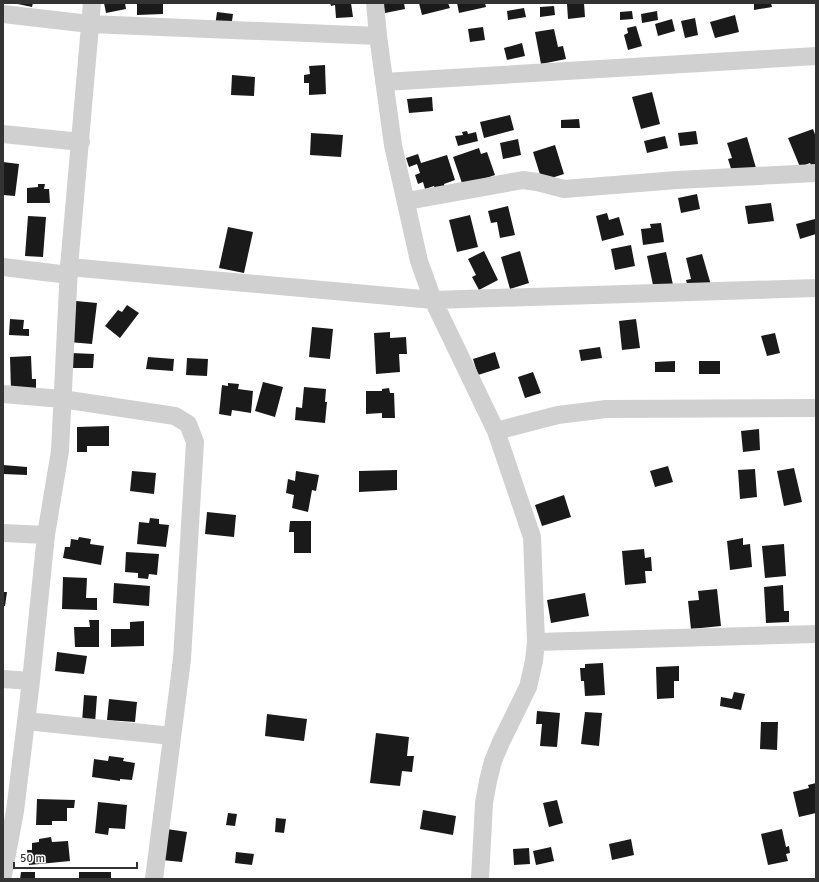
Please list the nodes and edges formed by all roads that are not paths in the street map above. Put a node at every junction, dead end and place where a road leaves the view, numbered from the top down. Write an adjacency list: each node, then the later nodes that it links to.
1 (92, 3): 4 (street)
2 (375, 3): 5 (street)
3 (3, 14): 4 (street)
4 (90, 24): 5 (street); 9 (street)
5 (378, 36): 7 (street)
6 (816, 56): 7 (street)
7 (384, 82): 11 (street)
8 (3, 134): 9 (street)
9 (81, 142): 13 (street)
10 (816, 173): 11 (street)
11 (407, 201): 15 (street)
12 (3, 267): 13 (street)
13 (69, 271): 15 (street); 17 (street)
14 (816, 288): 15 (street)
15 (433, 300): 19 (street)
16 (3, 394): 17 (street)
17 (62, 399): 21 (street); 27 (street)
18 (816, 408): 19 (street)
19 (496, 431): 23 (street)
20 (3, 533): 21 (street)
21 (46, 535): 25 (street)
22 (816, 634): 23 (street)
23 (536, 642): 31 (street)
24 (3, 679): 25 (street)
25 (31, 681): 26 (street)
26 (26, 721): 27 (street); 28 (street)
27 (172, 736): 30 (street)
28 (9, 810): 29 (street)
29 (3, 875)
30 (154, 879)
31 (480, 879)

